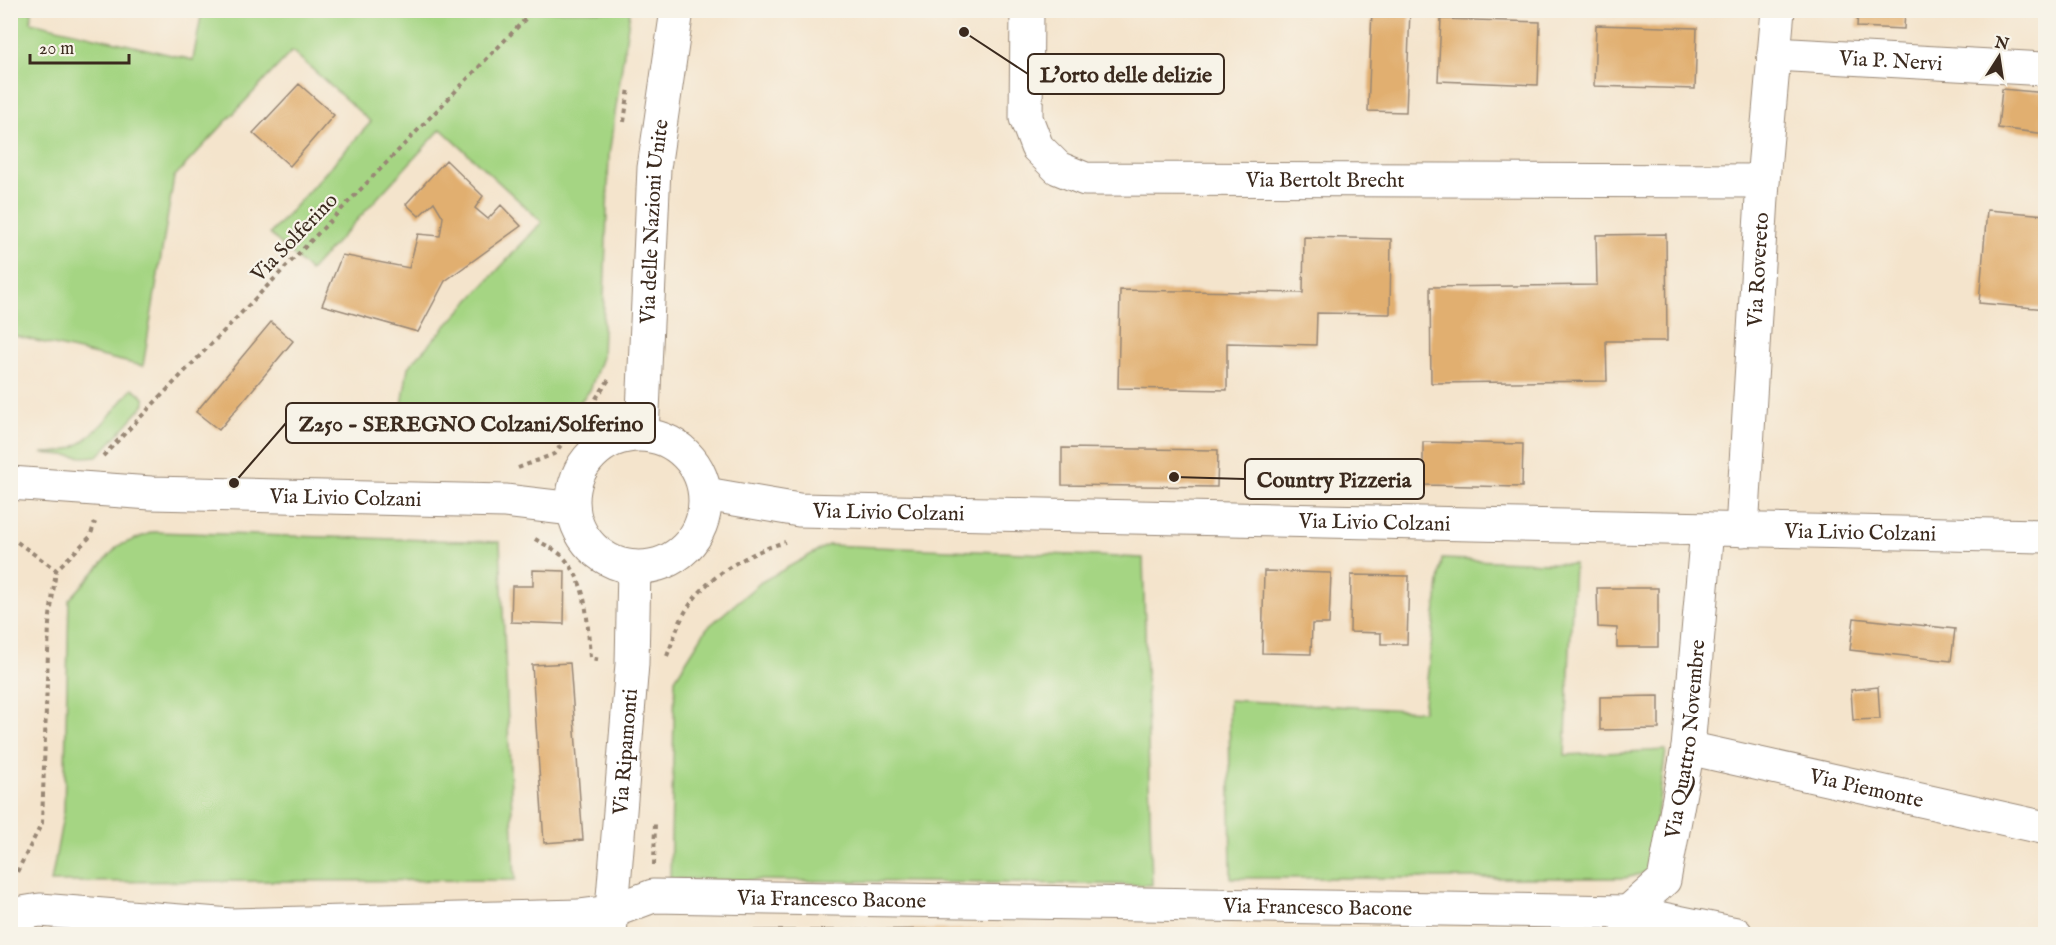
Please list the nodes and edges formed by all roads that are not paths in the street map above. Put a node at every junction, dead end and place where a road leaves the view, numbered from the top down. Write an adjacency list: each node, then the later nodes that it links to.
1 (677, 10): 7 (street, Via delle Nazioni Unite)
2 (1027, 10): 6 (street, Via Bertolt Brecht)
3 (1778, 10): 4 (street, Via Rovereto)
4 (1774, 54): 5 (street, Via P. Nervi); 6 (street, Via Rovereto)
5 (2044, 69)
6 (1763, 181): 12 (street, Via Rovereto)
7 (642, 434): 9 (street); 10 (street)
8 (10, 483): 10 (street, Via Livio Colzani)
9 (706, 494): 11 (street, Via Livio Colzani); 14 (street)
10 (573, 509): 14 (street)
11 (1707, 529): 12 (street, Via Livio Colzani); 15 (street, Via Quattro Novembre)
12 (1742, 530): 13 (street, Via Livio Colzani)
13 (2046, 536)
14 (634, 567): 18 (street, Via Ripamonti)
15 (1688, 748): 16 (street, Via Piemonte); 19 (street, Via Quattro Novembre)
16 (2046, 828)
17 (26, 912): 18 (street, Via Francesco Bacone)
18 (610, 923): 19 (street, Via Francesco Bacone)
19 (1627, 923): 20 (street, Via Francesco Bacone)
20 (1736, 934)

